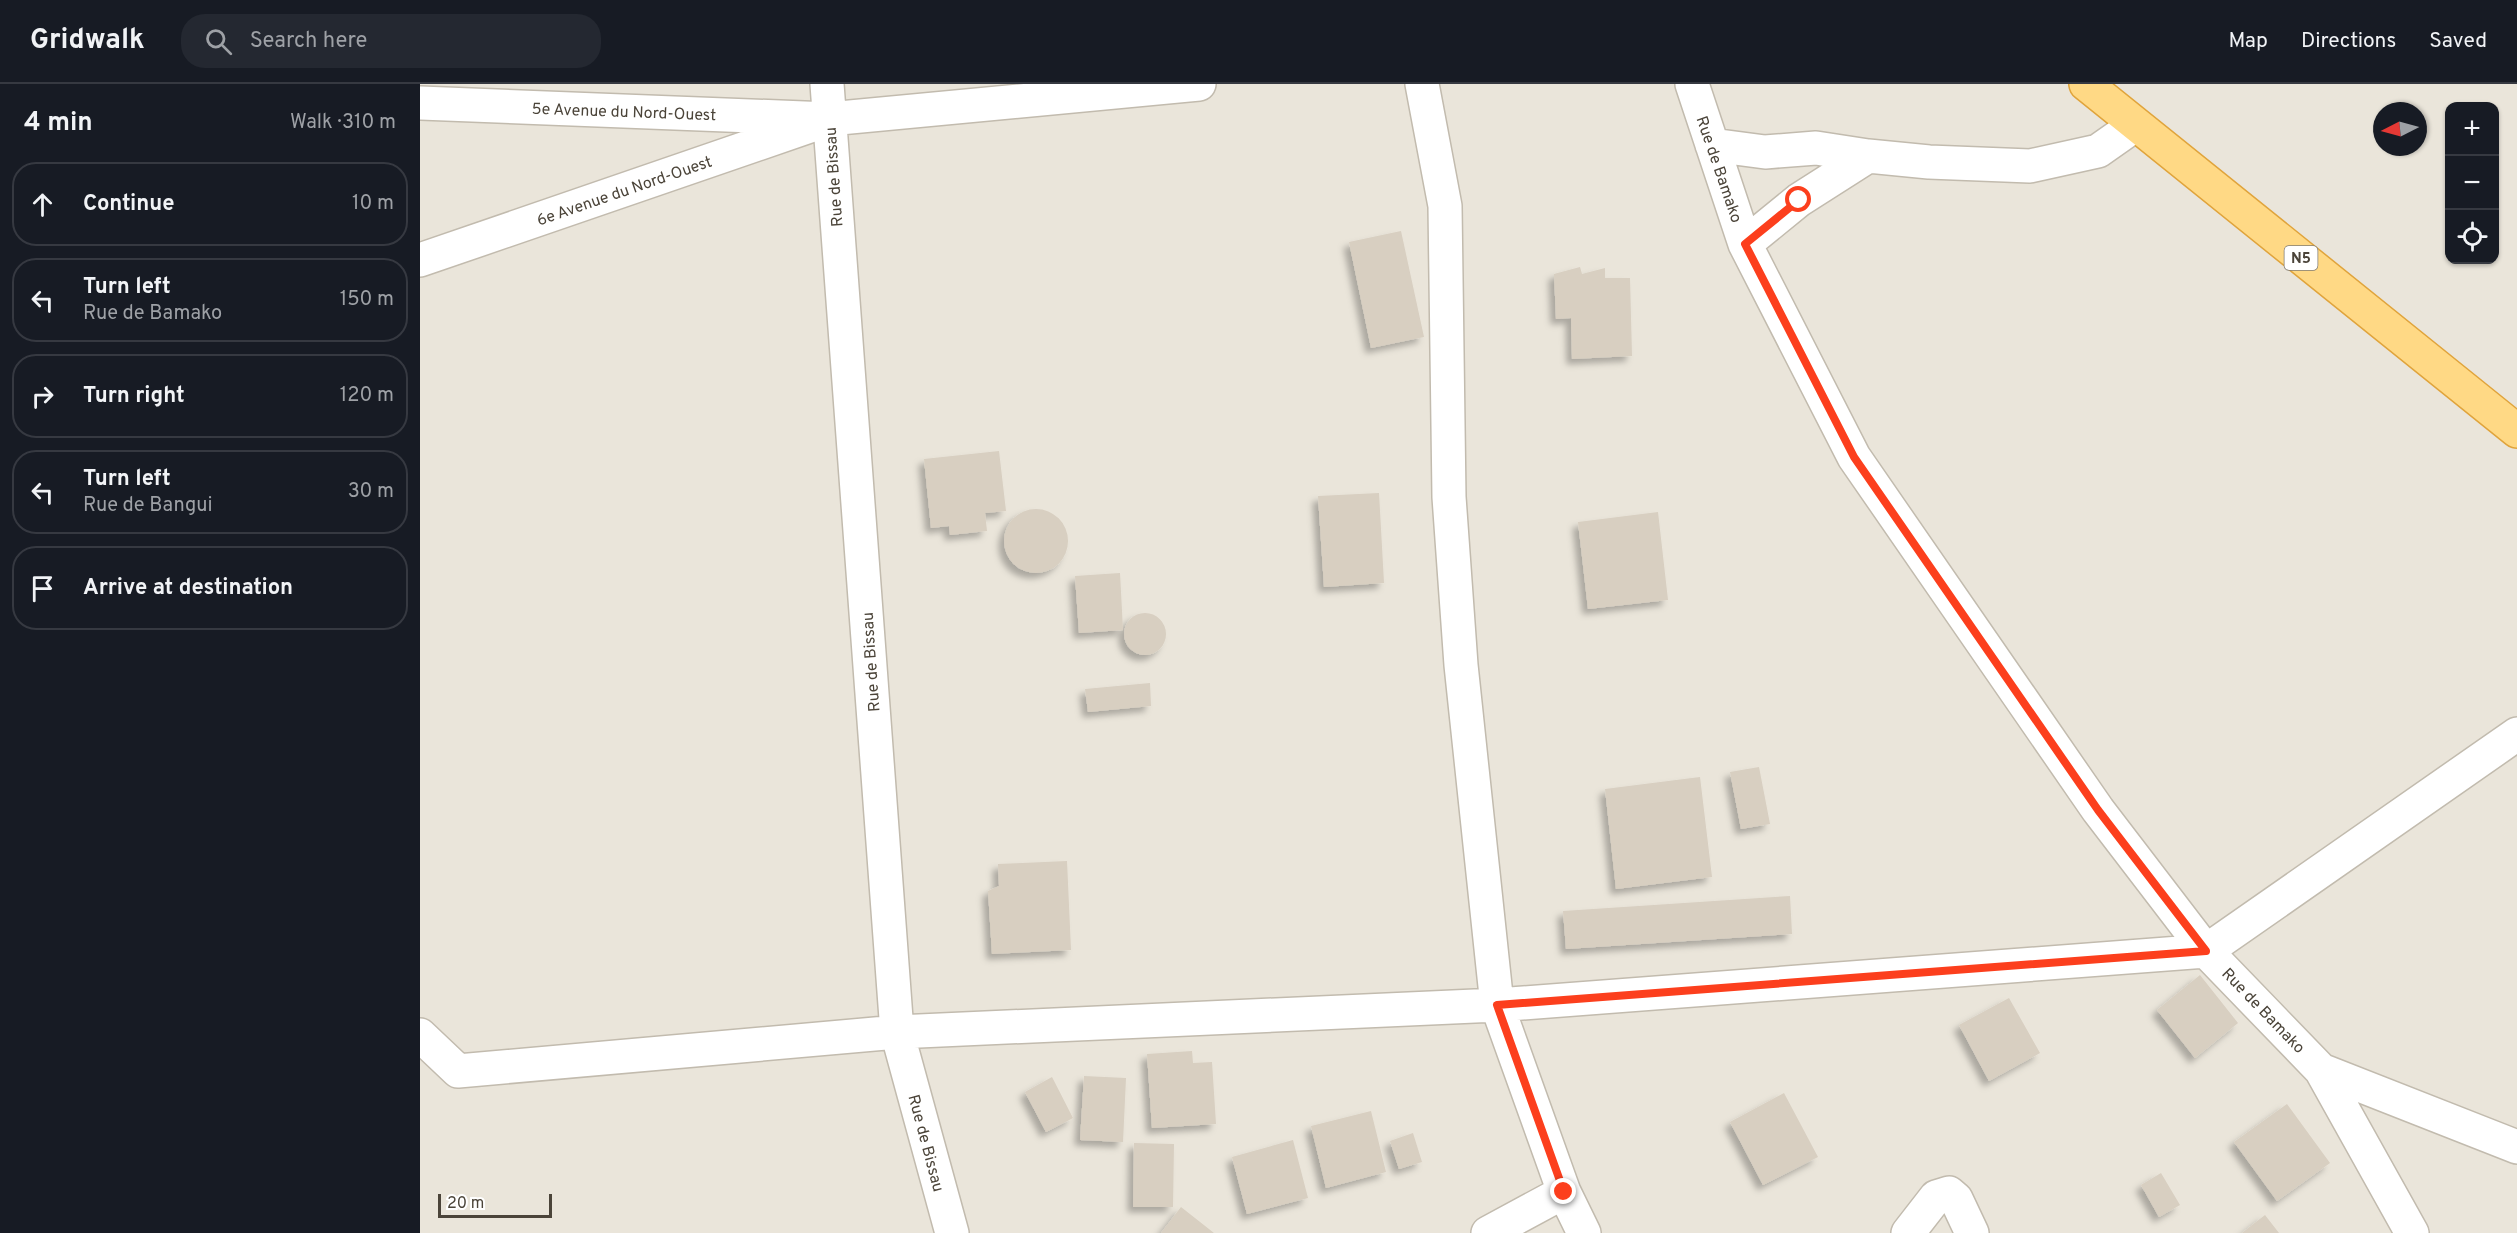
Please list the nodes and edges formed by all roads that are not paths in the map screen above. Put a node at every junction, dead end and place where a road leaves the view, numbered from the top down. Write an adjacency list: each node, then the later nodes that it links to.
1 (827, 84): 7 (street, Rue de Bissau)
2 (1199, 84): 7 (street)
3 (1422, 84): 16 (street)
4 (1692, 84): 9 (street, Rue de Bamako)
5 (2086, 84): 8 (highway, N5)
6 (420, 103): 7 (street, 5e Avenue du Nord-Ouest)
7 (829, 119): 12 (street, 6e Avenue du Nord-Ouest); 17 (street, Rue de Bissau)
8 (2135, 125): 10 (street); 13 (highway, N5)
9 (1712, 145): 10 (street); 11 (street, Rue de Bamako)
10 (1868, 156): 11 (street)
11 (1745, 244): 15 (street, Rue de Bamako)
12 (420, 260)
13 (2517, 431)
14 (2517, 734): 15 (street)
15 (2206, 951): 16 (street); 19 (street, Rue de Bamako)
16 (1497, 1005): 17 (street); 21 (street)
17 (897, 1032): 18 (street); 22 (street, Rue de Bissau)
18 (420, 1035)
19 (2321, 1070): 20 (street); 27 (street, Rue de Bamako)
20 (2517, 1147)
21 (1564, 1192): 23 (street); 24 (street)
22 (952, 1233)
23 (1488, 1233)
24 (1584, 1233)
25 (1908, 1233): 26 (street)
26 (1972, 1233)
27 (2412, 1233)

